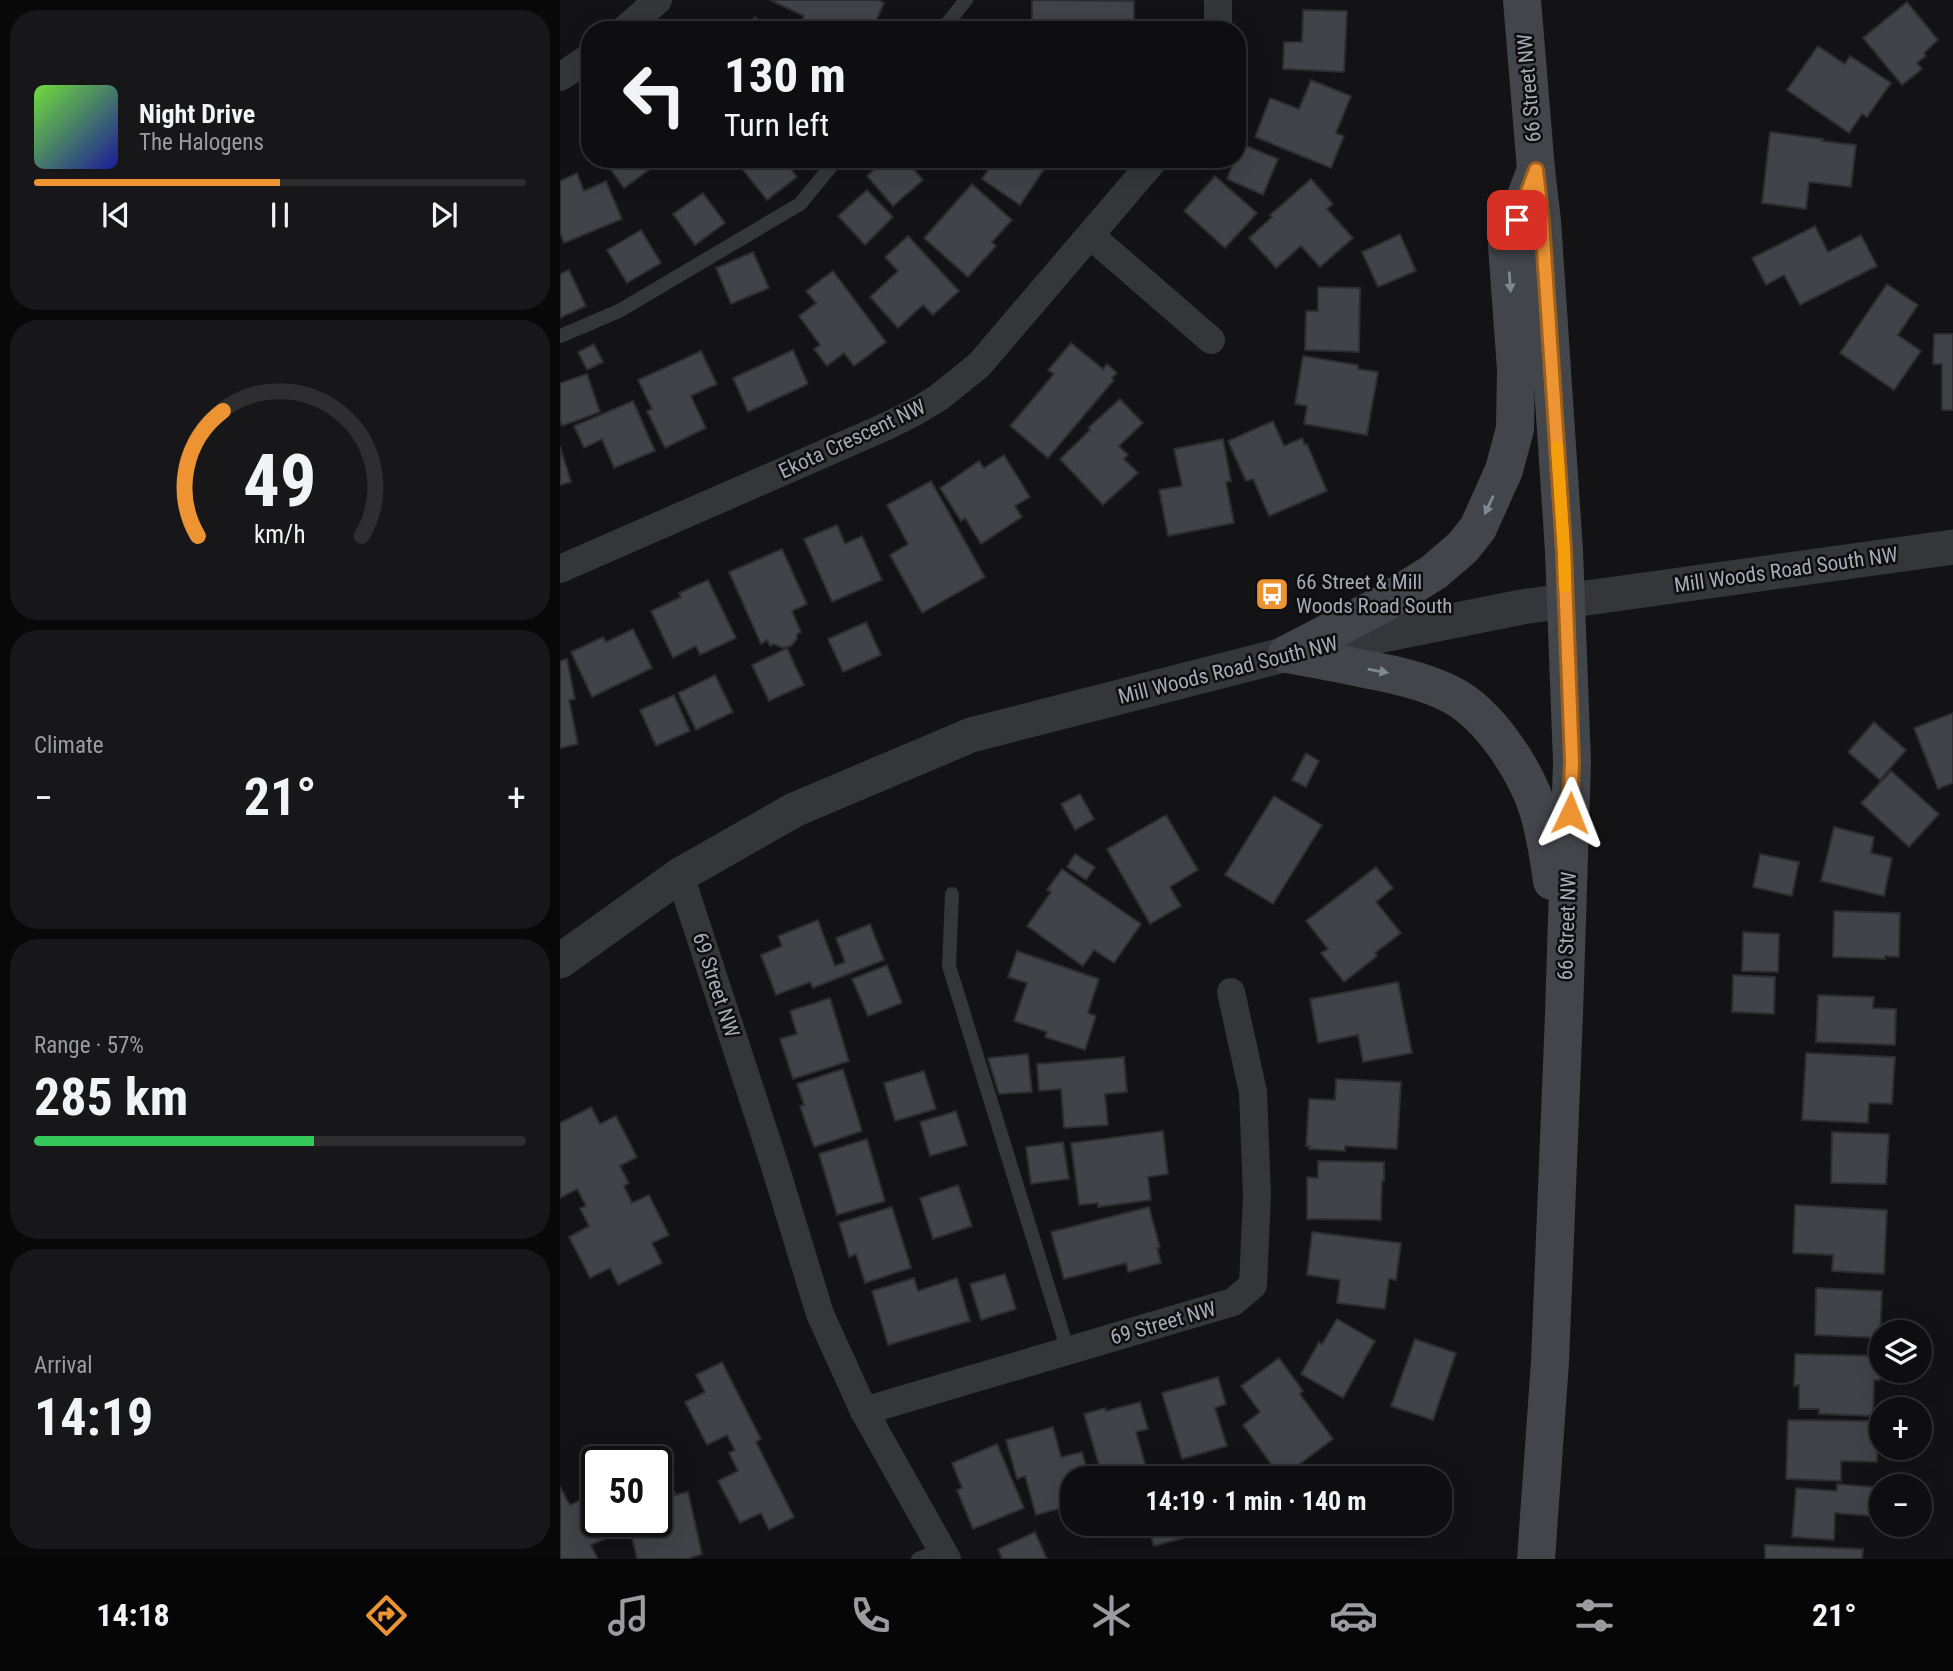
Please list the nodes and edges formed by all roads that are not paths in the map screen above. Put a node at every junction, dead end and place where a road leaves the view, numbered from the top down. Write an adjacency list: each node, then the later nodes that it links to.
1 (658, 0): 5 (street)
2 (966, 0): 6 (lane)
3 (1219, 0): 7 (street)
4 (1522, 0): 12 (main road, 66 Street NW)
5 (634, 21)
6 (949, 21)
7 (1218, 21)
8 (581, 63): 9 (street)
9 (560, 77)
10 (829, 168): 14 (lane)
11 (1148, 168): 13 (street, Ekota Crescent NW)
12 (1536, 170): 18 (main road, 66 Street NW); 19 (main road, one-way to 19)
13 (1091, 236): 15 (street); 17 (street, Ekota Crescent NW)
14 (560, 336)
15 (1211, 340)
16 (1953, 547): 18 (street, Mill Woods Road South NW)
17 (560, 569)
18 (1565, 601): 19 (street, Mill Woods Road South NW); 23 (main road, 66 Street NW)
19 (1287, 654): 20 (street, Mill Woods Road South NW); 23 (main road, one-way to 23)
20 (680, 875): 22 (street, Mill Woods Road South NW); 26 (street, 69 Street NW)
21 (952, 894): 25 (lane)
22 (560, 961)
23 (1564, 991): 28 (main road, 66 Street NW)
24 (1231, 992): 25 (street, 69 Street NW)
25 (1068, 1351): 26 (street, 69 Street NW)
26 (864, 1411): 27 (street, 69 Street NW)
27 (936, 1556)
28 (1536, 1559)

